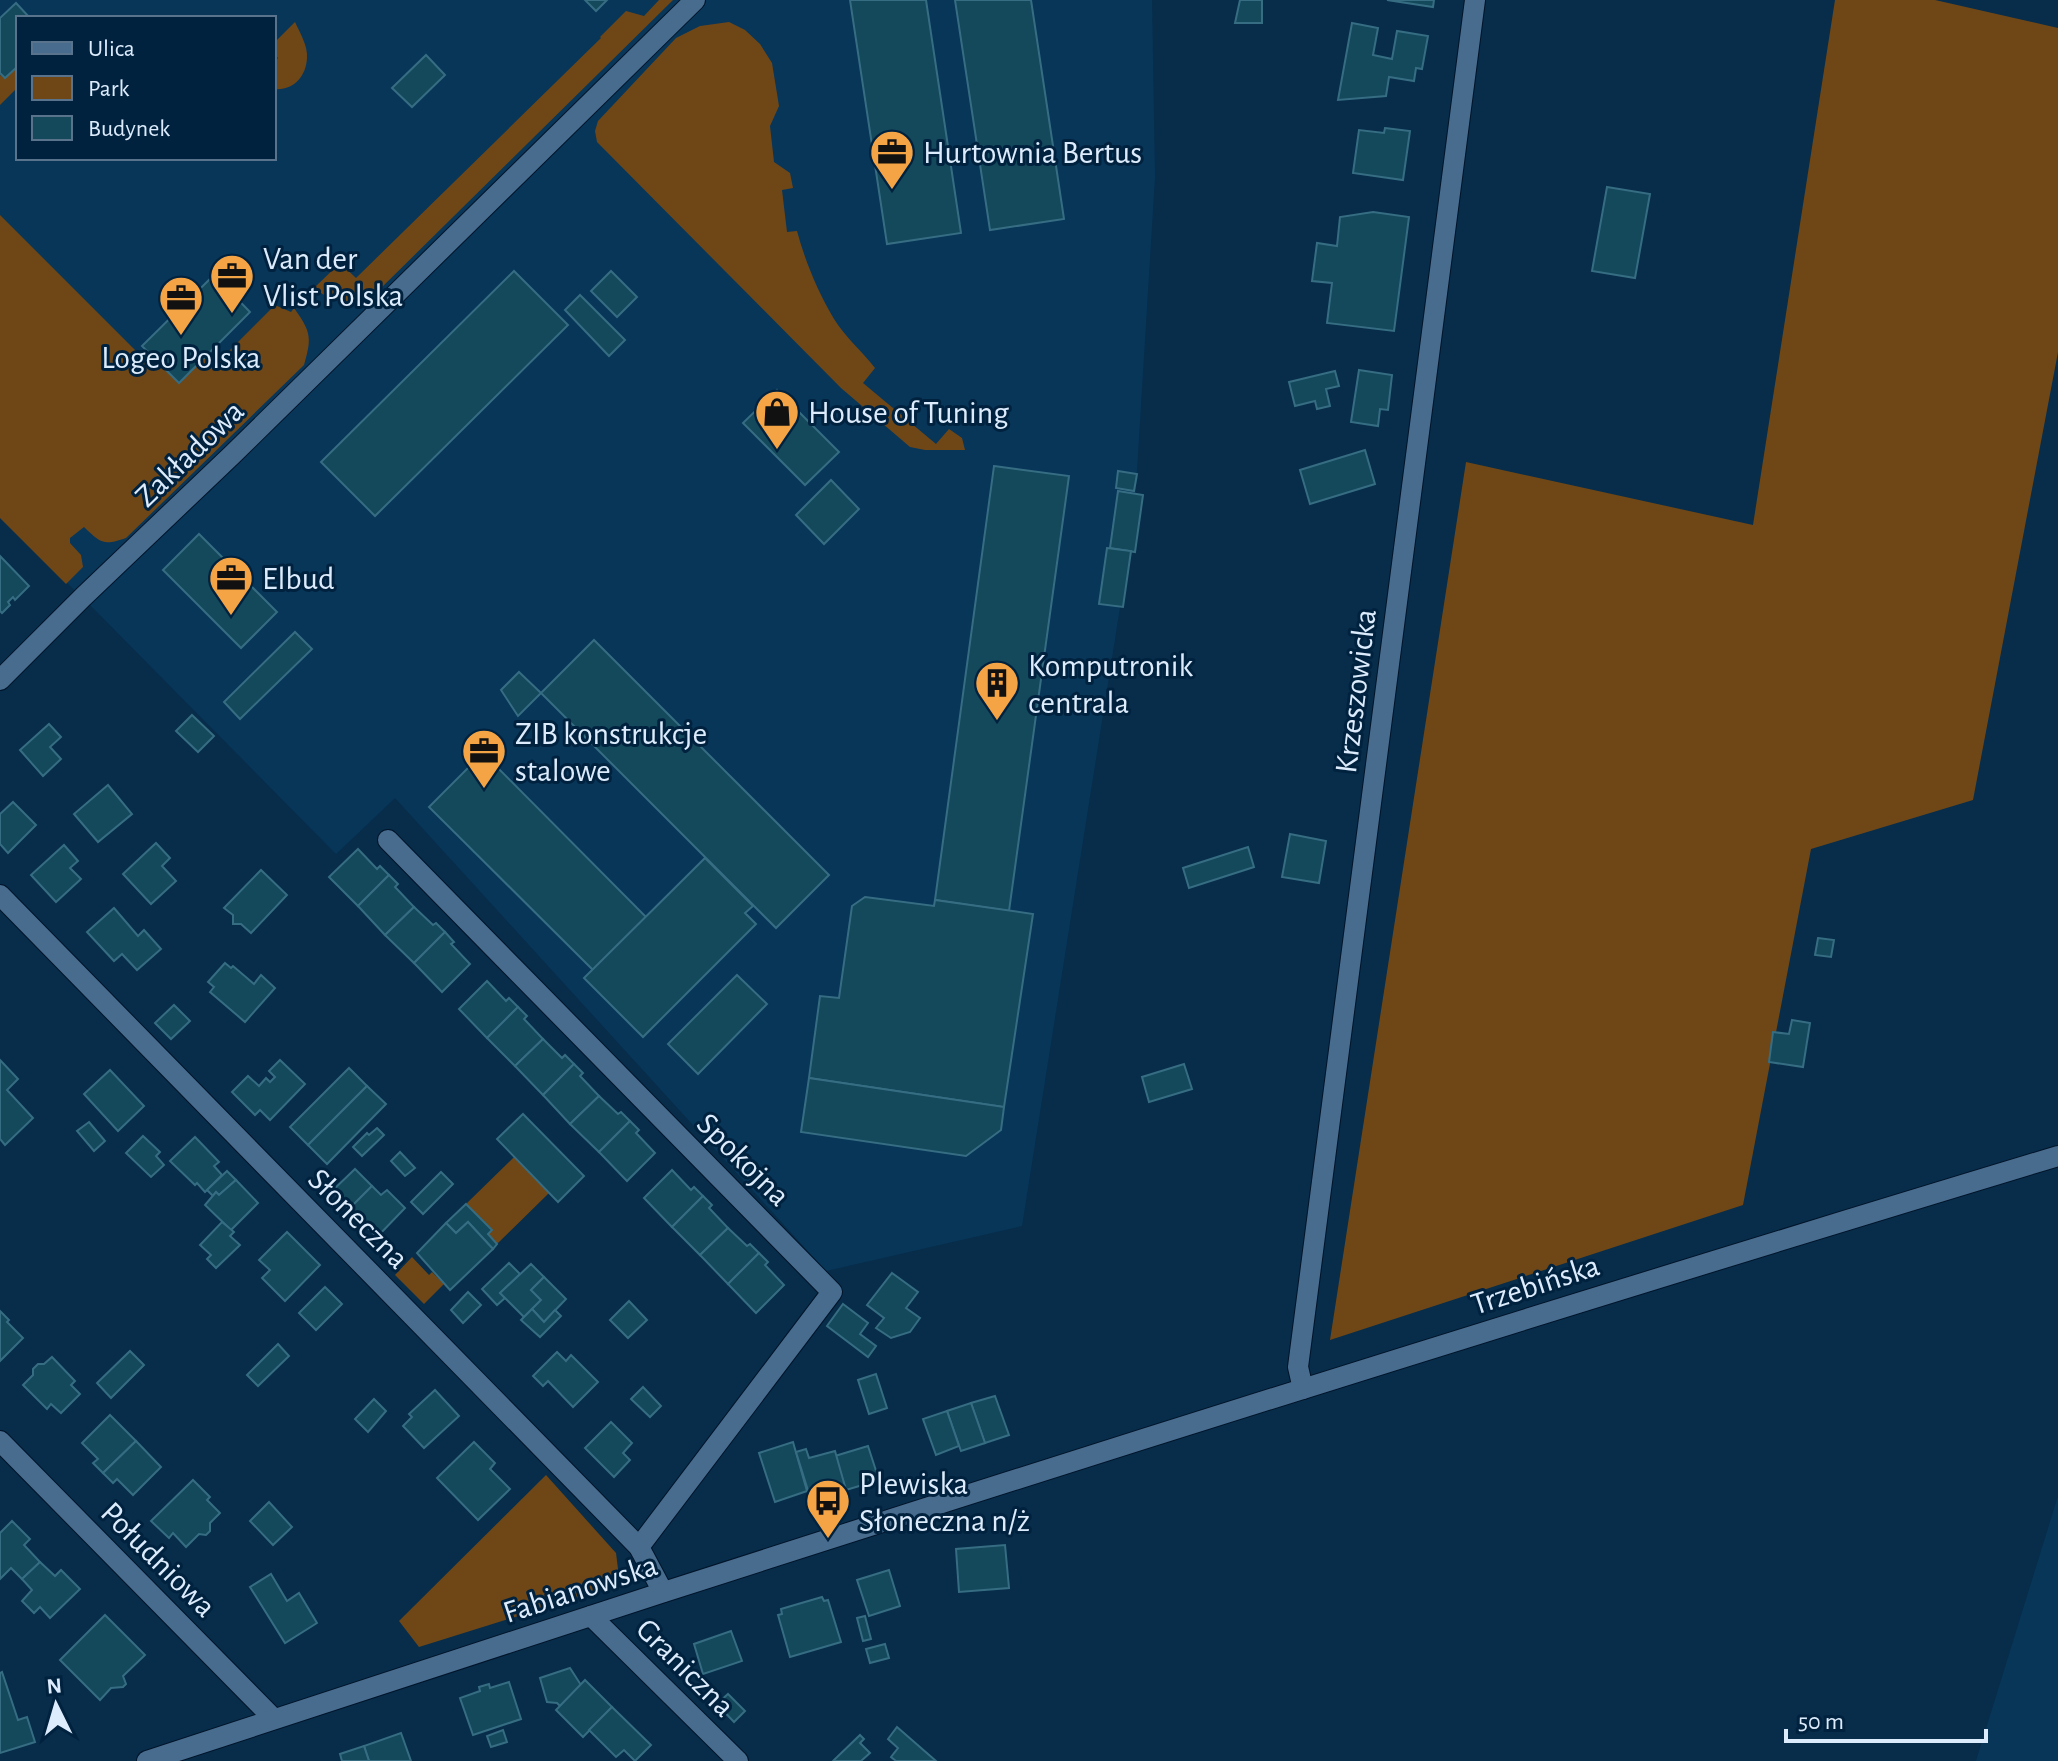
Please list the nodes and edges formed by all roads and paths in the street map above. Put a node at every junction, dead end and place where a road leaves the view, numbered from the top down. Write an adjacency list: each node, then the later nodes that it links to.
1 (695, 0): 3 (street, Zakładowa)
2 (1475, 0): 7 (street, Krzeszowicka)
3 (0, 680)
4 (388, 840): 10 (street, Spokojna)
5 (0, 895): 10 (street, Słoneczna)
6 (2058, 1156): 7 (street, Trzebińska)
7 (1303, 1389): 9 (street, Trzebińska)
8 (0, 1441): 13 (street, Południowa)
9 (1032, 1475): 11 (street, Fabianowska)
10 (639, 1547): 11 (street, Słoneczna)
11 (663, 1592): 12 (street, Fabianowska)
12 (591, 1616): 13 (street, Fabianowska); 15 (street, Graniczna)
13 (274, 1719): 14 (street, Fabianowska)
14 (147, 1761)
15 (738, 1761)

